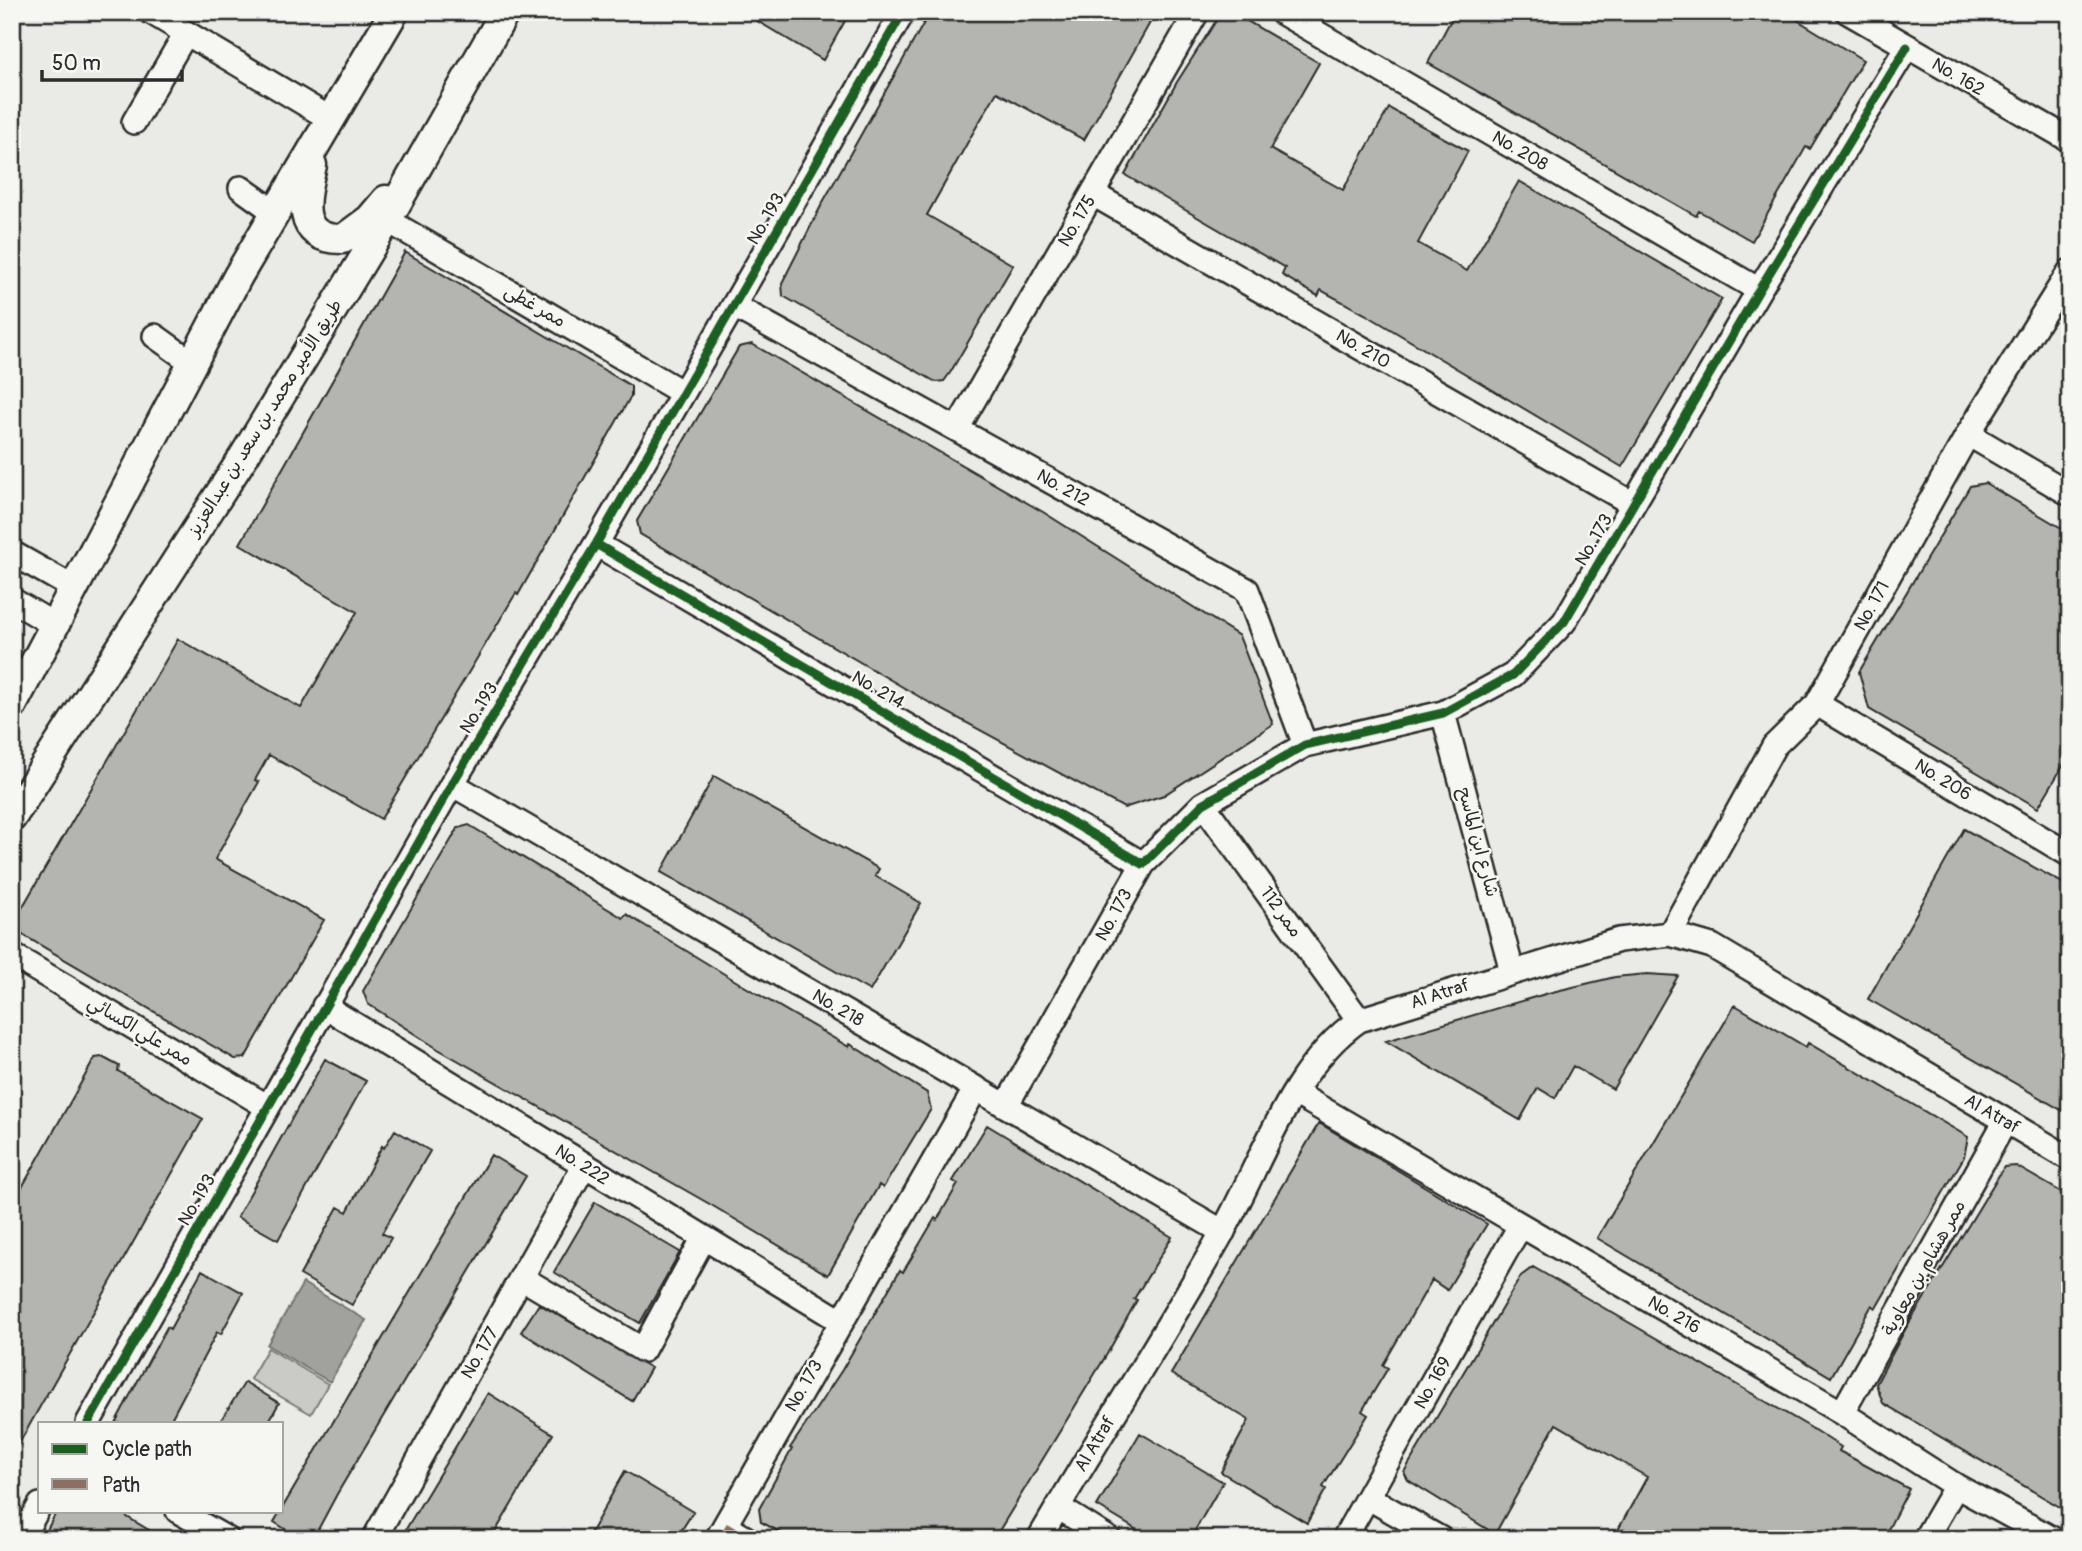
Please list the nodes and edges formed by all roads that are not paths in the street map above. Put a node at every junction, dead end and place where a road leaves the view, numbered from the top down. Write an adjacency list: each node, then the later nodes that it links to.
1 (151, 12): 8 (street)
2 (394, 12): 11 (main road)
3 (505, 12): 13 (main road, طريق الأمير محمد بن سعد بن عبدالعزيز)
4 (903, 12): 20 (street, No. 193)
5 (1197, 12): 15 (street, No. 175)
6 (1282, 12): 19 (street, No. 208)
7 (1848, 12): 9 (street, No. 162)
8 (186, 33): 10 (street); 11 (street)
9 (1907, 47): 12 (street, No. 162); 19 (street, No. 173)
10 (134, 122)
11 (325, 125): 13 (main road); 16 (main road)
12 (2070, 140)
13 (421, 159): 17 (main road, طريق الأمير محمد بن سعد بن عبدالعزيز)
14 (241, 188): 16 (street)
15 (1093, 194): 24 (street, No. 175); 27 (street, No. 210)
16 (276, 213): 22 (main road)
17 (387, 220): 23 (street, ممر غطى); 39 (main road, طريق الأمير محمد بن سعد بن عبدالعزيز)
18 (2070, 271): 25 (street, No. 171)
19 (1759, 290): 27 (street, No. 173)
20 (734, 306): 23 (street, No. 193); 24 (street, No. 212)
21 (155, 337): 22 (street)
22 (194, 364): 30 (main road)
23 (683, 393): 28 (street, No. 193)
24 (957, 429): 36 (street, No. 212)
25 (1968, 434): 26 (street); 33 (street, No. 171)
26 (2070, 494)
27 (1633, 505): 35 (street, No. 173)
28 (596, 544): 37 (street, No. 193); 41 (street, No. 214)
29 (12, 553): 30 (street)
30 (72, 587): 32 (main road)
31 (12, 600): 32 (street)
32 (56, 626): 34 (main road)
33 (1817, 704): 40 (street, No. 206); 42 (street, No. 171)
34 (12, 706)
35 (1443, 713): 36 (street, No. 173); 44 (street, شارع ابن الماسح)
36 (1306, 746): 38 (street, No. 173)
37 (452, 784): 45 (street, No. 193); 47 (street, No. 218)
38 (1203, 804): 41 (street, No. 173); 46 (street, ممر 112)
39 (12, 817)
40 (2070, 856)
41 (1143, 864): 49 (street, No. 173)
42 (1670, 934): 44 (street, Al Atraf); 51 (street, Al Atraf)
43 (12, 956): 50 (street, ممر علي الكسائي)
44 (1512, 971): 46 (street, Al Atraf)
45 (324, 1006): 50 (street, No. 193); 53 (street, No. 222)
46 (1359, 1020): 48 (street, Al Atraf)
47 (976, 1088): 49 (street, No. 218); 58 (street, No. 173)
48 (1295, 1093): 54 (street, No. 216); 55 (street, Al Atraf)
49 (1007, 1104): 55 (street, No. 218)
50 (268, 1107): 60 (street, No. 193)
51 (2005, 1122): 52 (street, Al Atraf); 59 (street, ممر هشام بن معاوية)
52 (2070, 1158)
53 (584, 1166): 56 (street, No. 222); 57 (street, No. 177)
54 (1520, 1226): 59 (street, No. 216); 62 (street, No. 169)
55 (1223, 1232): 63 (street, Al Atraf)
56 (703, 1239): 57 (street); 58 (street, No. 222)
57 (522, 1278): 69 (street, No. 177)
58 (841, 1321): 66 (street, No. 173)
59 (1842, 1413): 61 (street, No. 216)
60 (89, 1422)
61 (1956, 1486): 75 (street); 76 (street, No. 216)
62 (1369, 1498): 73 (street, No. 169); 74 (street)
63 (1058, 1507): 71 (street, Al Atraf); 72 (street)
64 (38, 1509): 67 (street)
65 (180, 1512): 68 (street)
66 (721, 1532): 70 (street)
67 (21, 1539)
68 (226, 1539)
69 (374, 1539)
70 (747, 1539)
71 (1039, 1539)
72 (1109, 1539)
73 (1345, 1539)
74 (1441, 1539)
75 (1925, 1539)
76 (2053, 1539)

